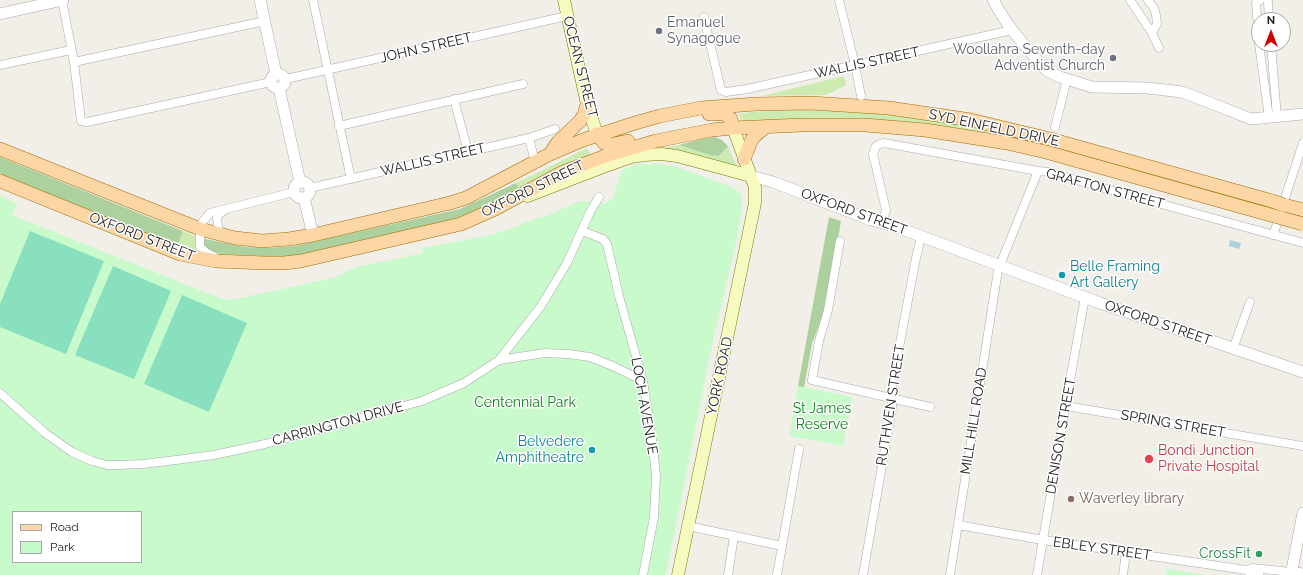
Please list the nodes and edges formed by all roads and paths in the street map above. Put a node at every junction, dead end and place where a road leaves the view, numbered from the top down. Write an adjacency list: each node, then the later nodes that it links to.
1 (63, 0): 13 (street); 20 (street)
2 (260, 0): 16 (street)
3 (312, 0): 26 (street)
4 (564, 0): 14 (main road, OCEAN STREET)
5 (839, 0): 25 (street)
6 (993, 0): 17 (street)
7 (1130, 0): 18 (street)
8 (1148, 0): 18 (street)
9 (1260, 0): 11 (street)
10 (1267, 0): 12 (street)
11 (1257, 12)
12 (1269, 12)
13 (0, 14)
14 (567, 16): 26 (street, JOHN STREET); 32 (main road, OCEAN STREET)
15 (704, 17): 25 (street, WALLIS STREET)
16 (265, 21): 23 (street); 28 (street)
17 (1012, 30): 25 (street, WALLIS STREET); 27 (street)
18 (1152, 33): 19 (street)
19 (1159, 48)
20 (71, 50): 23 (street); 24 (street)
21 (1261, 52): 36 (street)
22 (1271, 52): 36 (street)
23 (74, 62): 28 (street, JOHN STREET)
24 (0, 65)
25 (855, 65): 30 (street)
26 (328, 70): 28 (street, JOHN STREET); 37 (street)
27 (1067, 79): 36 (street); 39 (street)
28 (278, 81): 55 (street)
29 (523, 84): 31 (street)
30 (861, 96)
31 (454, 99): 37 (street); 47 (street)
32 (587, 104): 42 (main road, OCEAN STREET); 48 (main road)
33 (1303, 109): 36 (street)
34 (677, 113): 41 (main road); 42 (main road, OXFORD STREET); 63 (main road, SYD EINFELD DRIVE, bridge)
35 (1303, 114): 36 (street)
36 (1273, 115)
37 (339, 126): 53 (street)
38 (768, 126): 41 (main road, SYD EINFELD DRIVE); 49 (main road); 66 (main road, SYD EINFELD DRIVE, bridge)
39 (1055, 127)
40 (556, 128): 43 (street, WALLIS STREET)
41 (733, 128): 44 (main road, OXFORD STREET); 49 (main road)
42 (597, 134): 44 (main road); 48 (main road, OXFORD STREET)
43 (529, 138): 47 (street, WALLIS STREET); 50 (street)
44 (656, 141): 61 (main road, OXFORD STREET)
45 (1303, 143): 60 (street)
46 (0, 149): 67 (main road, OXFORD STREET)
47 (468, 152): 53 (street, WALLIS STREET)
48 (550, 154): 50 (main road, OXFORD STREET)
49 (744, 159): 52 (main road)
50 (535, 162): 70 (main road, OXFORD STREET)
51 (1038, 171): 64 (street, GRAFTON STREET); 71 (street, GRAFTON STREET); 76 (street, MILL HILL ROAD)
52 (751, 176): 61 (main road); 64 (street, OXFORD STREET); 91 (main road, YORK ROAD)
53 (351, 179): 56 (street, WALLIS STREET)
54 (0, 181): 75 (main road, OXFORD STREET)
55 (300, 182): 56 (street); 57 (street)
56 (310, 188): 59 (street)
57 (294, 192): 59 (street); 62 (street)
58 (599, 197): 68 (street, CARRINGTON DRIVE)
59 (304, 198): 70 (street)
60 (1285, 198)
61 (495, 209): 75 (main road, OXFORD STREET)
62 (224, 210): 67 (street); 69 (street)
63 (1303, 210)
64 (882, 222): 72 (street, OXFORD STREET)
65 (1277, 224): 71 (street)
66 (1303, 224)
67 (200, 229): 69 (main road, OXFORD STREET); 75 (street)
68 (582, 231): 80 (street, CARRINGTON DRIVE); 82 (street, LOCH AVENUE)
69 (220, 235): 70 (main road, OXFORD STREET)
70 (313, 235)
71 (1273, 235): 74 (street, GRAFTON STREET)
72 (921, 236): 76 (street, OXFORD STREET); 84 (street, RUTHVEN STREET)
73 (840, 241): 84 (street)
74 (1303, 244)
75 (229, 262)
76 (1000, 266): 77 (street, OXFORD STREET); 90 (street, MILL HILL ROAD)
77 (1086, 297): 79 (street, OXFORD STREET); 85 (street, DENISON STREET)
78 (1250, 302): 79 (street)
79 (1233, 349): 81 (street, OXFORD STREET)
80 (499, 360): 82 (street); 83 (street, CARRINGTON DRIVE)
81 (1303, 372)
82 (643, 381): 99 (street, LOCH AVENUE)
83 (0, 393)
84 (892, 398): 86 (street); 103 (street, RUTHVEN STREET)
85 (1066, 406): 87 (street, SPRING STREET); 93 (street, DENISON STREET)
86 (930, 407)
87 (1303, 446)
88 (799, 449): 94 (street)
89 (1303, 513): 97 (street)
90 (958, 525): 93 (street, EBLEY STREET); 104 (street, MILL HILL ROAD)
91 (688, 526): 92 (street); 100 (main road, YORK ROAD)
92 (734, 536): 94 (street); 101 (street)
93 (1043, 540): 95 (street, EBLEY STREET); 105 (street, DENISON STREET)
94 (782, 546): 102 (street)
95 (1126, 552): 96 (street, EBLEY STREET); 106 (street)
96 (1246, 570): 97 (street, EBLEY STREET); 107 (street, EBLEY STREET)
97 (1291, 574): 98 (street, EBLEY STREET)
98 (1303, 574)
99 (643, 575)
100 (678, 575)
101 (728, 575)
102 (777, 575)
103 (863, 575)
104 (950, 575)
105 (1038, 575)
106 (1123, 575)
107 (1259, 575)

